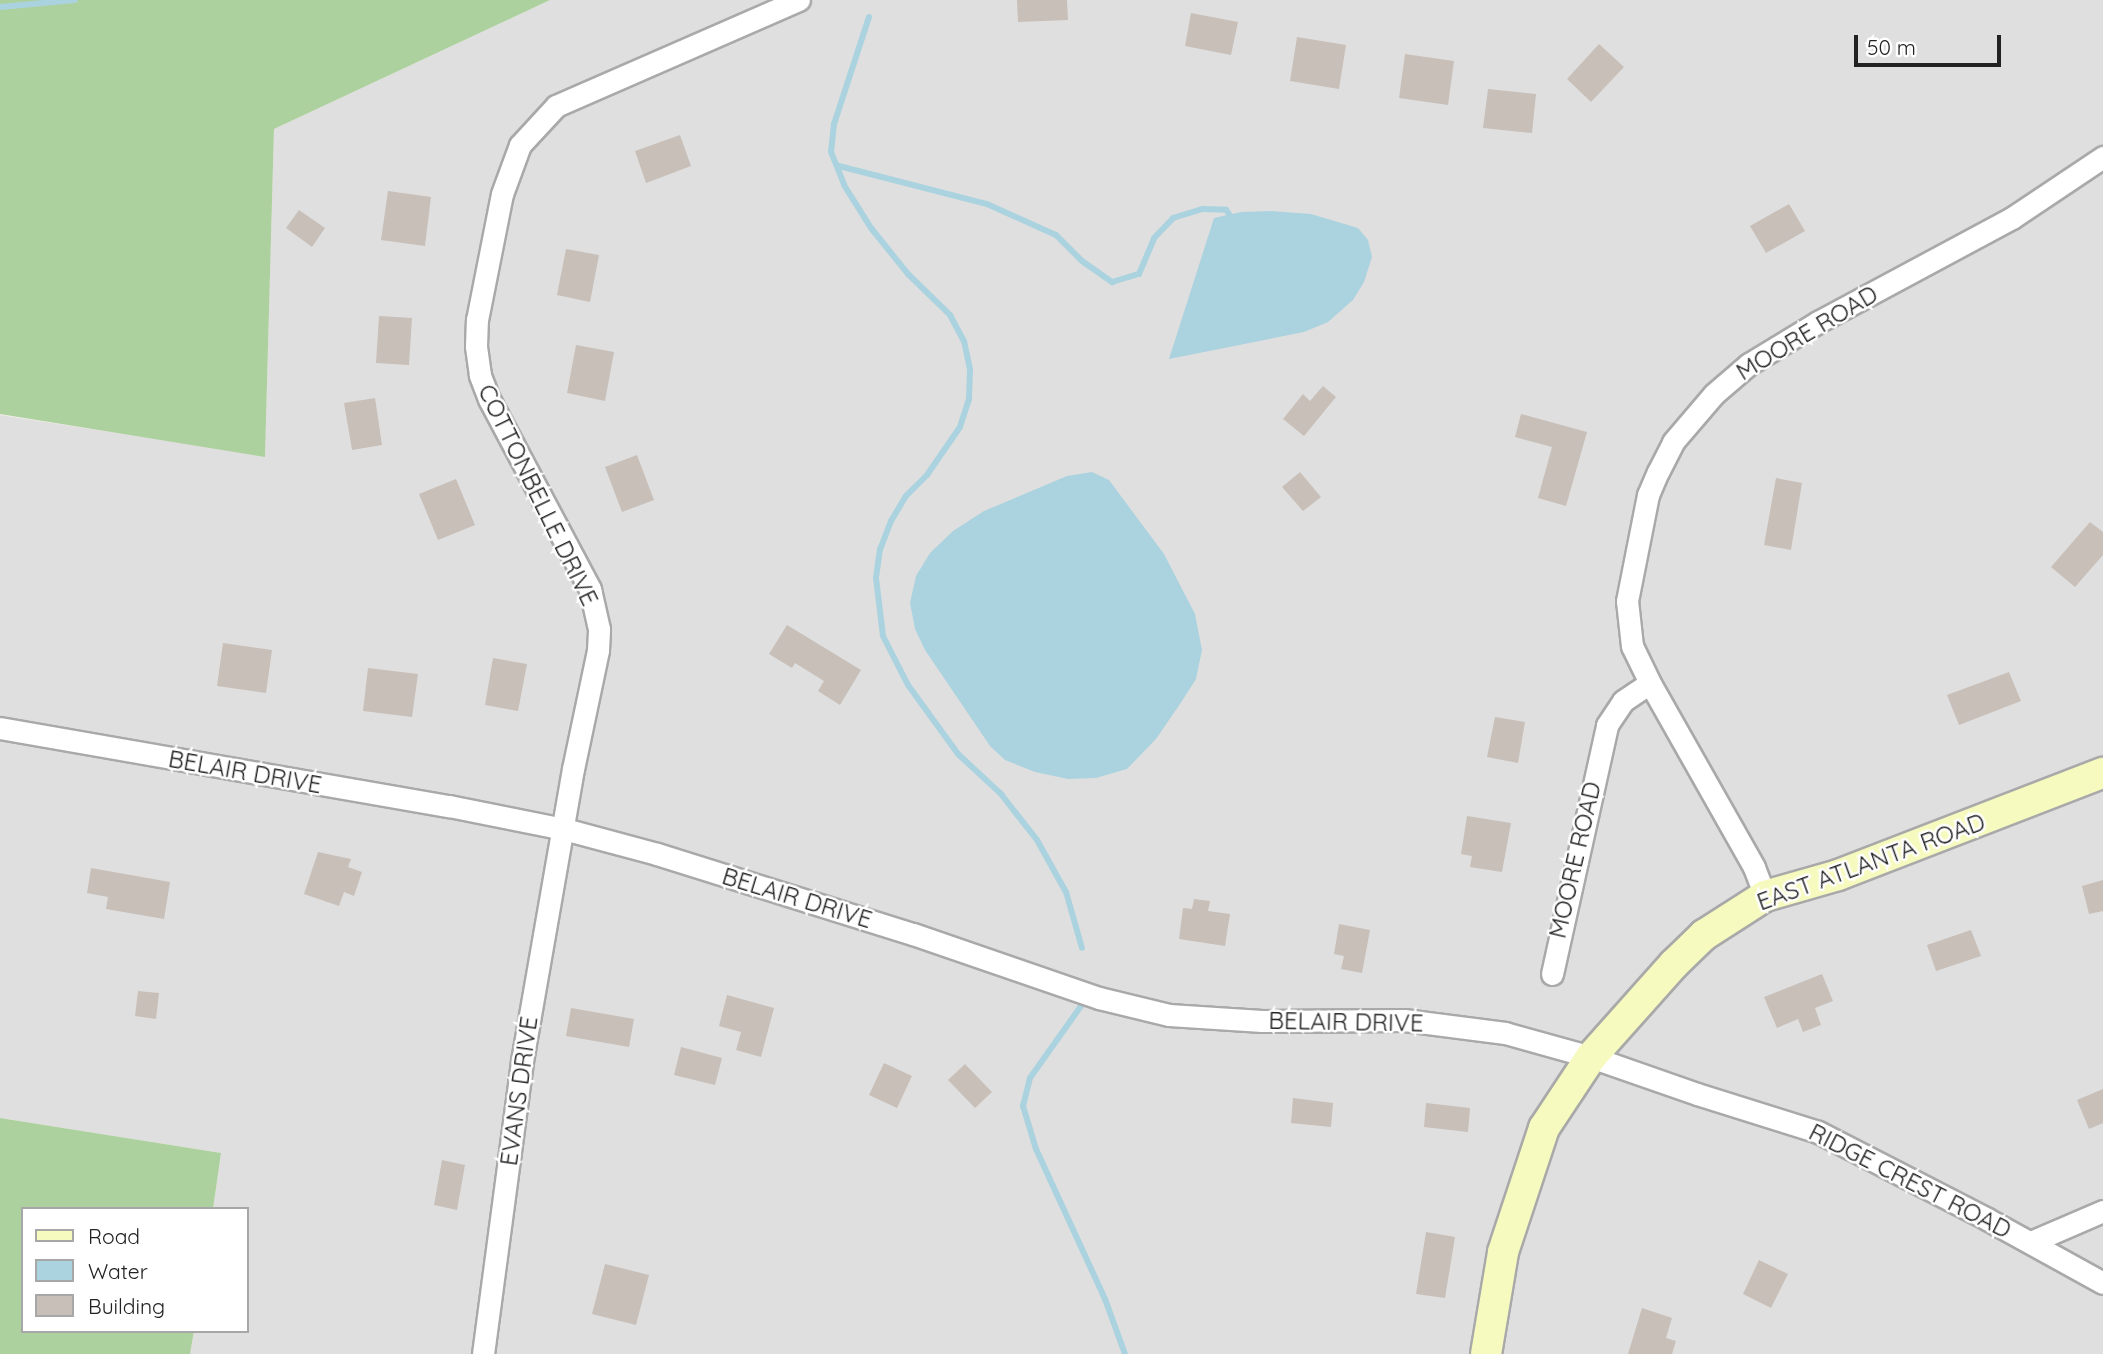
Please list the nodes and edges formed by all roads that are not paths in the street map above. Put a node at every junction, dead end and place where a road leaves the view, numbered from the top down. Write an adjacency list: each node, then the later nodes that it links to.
1 (799, 0): 6 (street, COTTONBELLE DRIVE)
2 (2103, 157): 3 (street, MOORE ROAD)
3 (1650, 683): 7 (street, MOORE ROAD); 8 (street, MOORE ROAD)
4 (0, 728): 6 (street, BELAIR DRIVE)
5 (2103, 773): 7 (street, EAST ATLANTA ROAD)
6 (564, 829): 9 (street, BELAIR DRIVE); 13 (street, EVANS DRIVE)
7 (1765, 896): 9 (street, EAST ATLANTA ROAD)
8 (1552, 974)
9 (1591, 1057): 11 (street, RIDGE CREST ROAD); 14 (street, EAST ATLANTA ROAD)
10 (2103, 1211): 11 (street)
11 (2031, 1242): 12 (street, RIDGE CREST ROAD)
12 (2103, 1283)
13 (483, 1354)
14 (1486, 1354)

